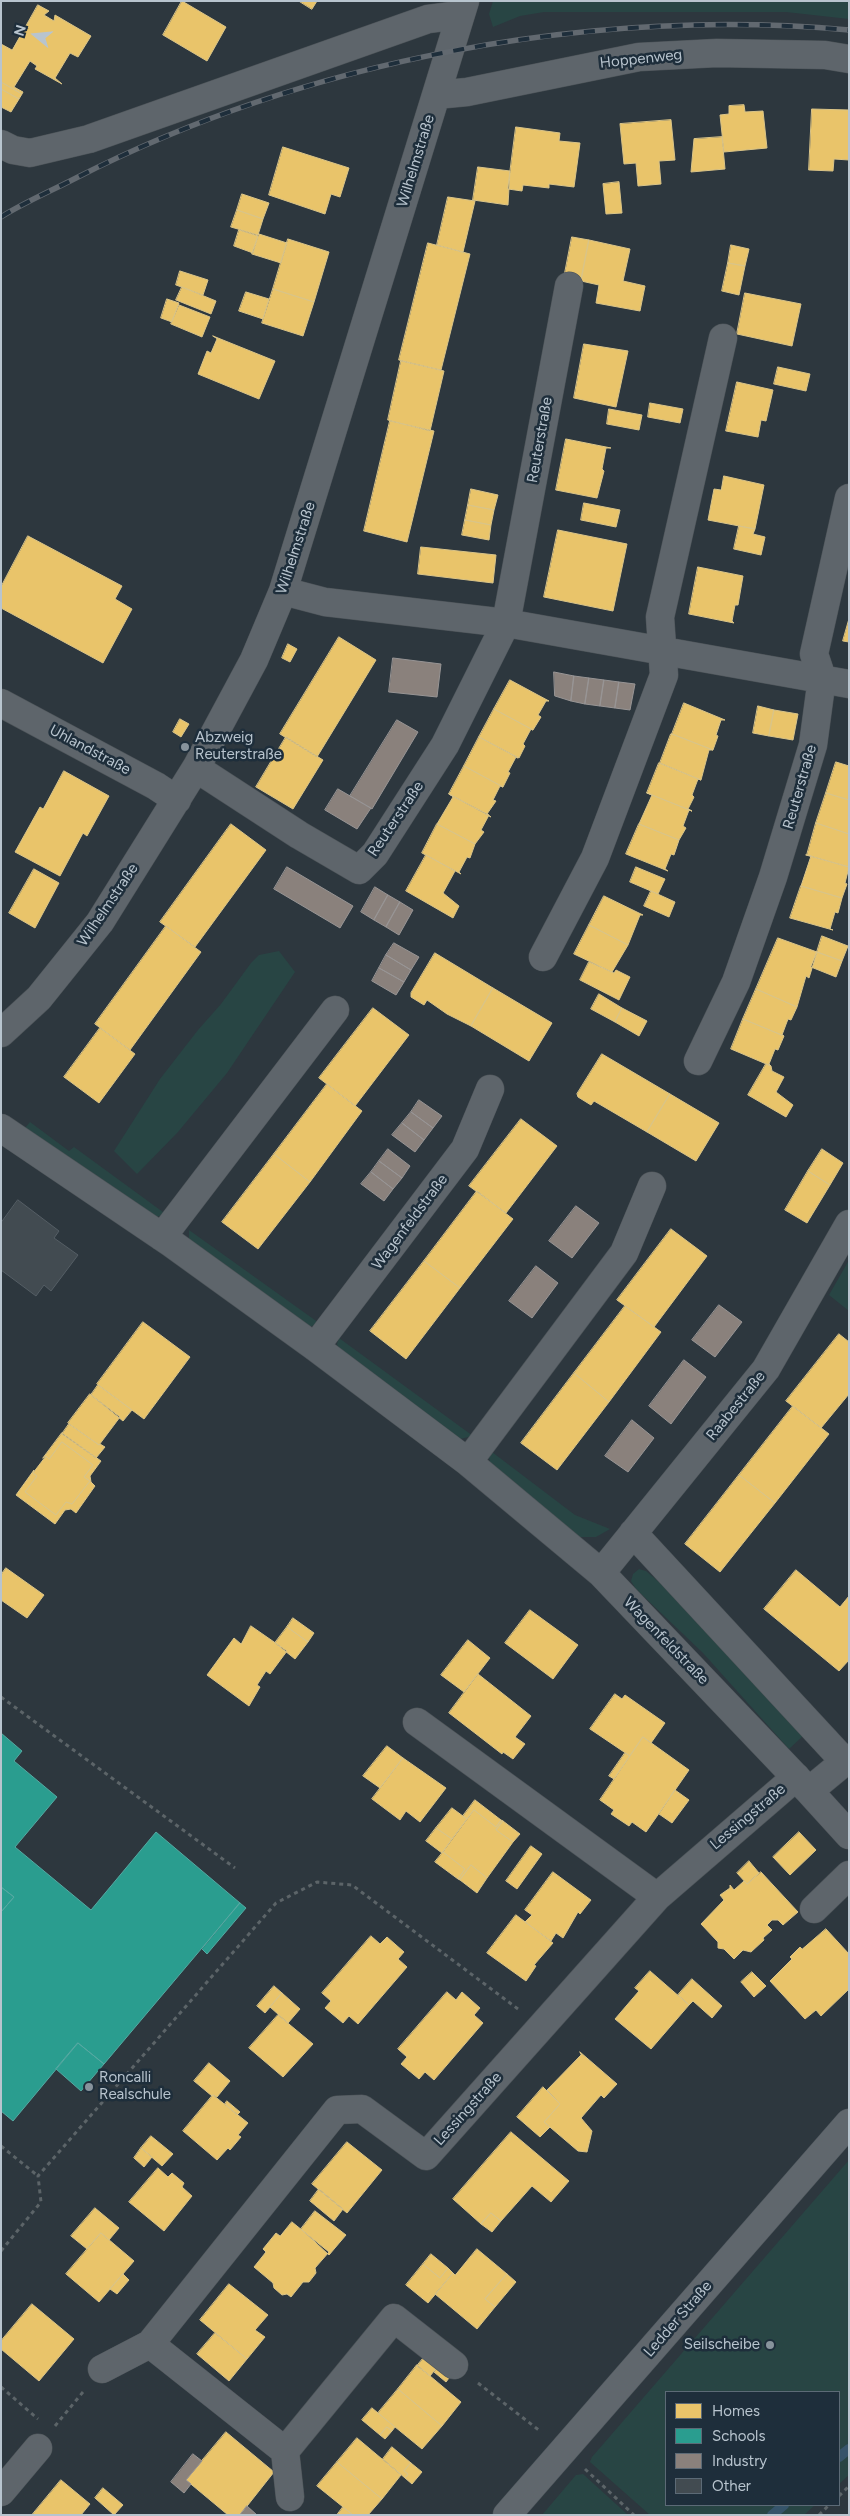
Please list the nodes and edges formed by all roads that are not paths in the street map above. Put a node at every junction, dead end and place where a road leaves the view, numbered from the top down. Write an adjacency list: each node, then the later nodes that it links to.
1 (463, 8): 3 (street, Wilhelmstraße); 4 (street)
2 (849, 59): 3 (street, Hoppenweg)
3 (436, 95): 8 (street, Wilhelmstraße)
4 (1, 144)
5 (569, 286): 9 (street, Reuterstraße)
6 (723, 338): 10 (street)
7 (849, 498): 11 (street, Reuterstraße)
8 (283, 591): 9 (street); 14 (street, Wilhelmstraße)
9 (506, 623): 10 (street); 14 (street, Reuterstraße)
10 (663, 650): 11 (street); 16 (street)
11 (822, 678): 12 (street); 19 (street, Reuterstraße)
12 (849, 684)
13 (1, 703): 15 (street, Uhlandstraße)
14 (196, 768): 15 (street, Wilhelmstraße)
15 (177, 800): 18 (street, Wilhelmstraße)
16 (543, 957)
17 (335, 1010): 24 (street)
18 (1, 1033)
19 (698, 1061)
20 (490, 1089): 25 (street, Wagenfeldstraße)
21 (1, 1128): 24 (street, Wagenfeldstraße)
22 (652, 1186): 26 (street)
23 (849, 1224): 27 (street, Raabestraße)
24 (162, 1237): 25 (street, Wagenfeldstraße)
25 (315, 1347): 26 (street, Wagenfeldstraße)
26 (468, 1462): 28 (street, Wagenfeldstraße)
27 (633, 1533): 28 (street, Raabestraße); 30 (street)
28 (601, 1574): 31 (street, Wagenfeldstraße)
29 (417, 1722): 34 (street)
30 (847, 1760): 31 (street, Lessingstraße)
31 (803, 1784): 32 (street, Wagenfeldstraße); 34 (street, Lessingstraße)
32 (849, 1836)
33 (849, 1875): 35 (street)
34 (657, 1898): 37 (street, Lessingstraße)
35 (814, 1908)
36 (849, 2123): 44 (main road, Ledder Straße)
37 (150, 2344): 39 (street, Lessingstraße); 41 (street)
38 (454, 2365): 41 (street)
39 (102, 2369)
40 (44, 2440): 42 (street)
41 (285, 2451): 43 (street)
42 (1, 2492)
43 (290, 2497)
44 (508, 2515)

